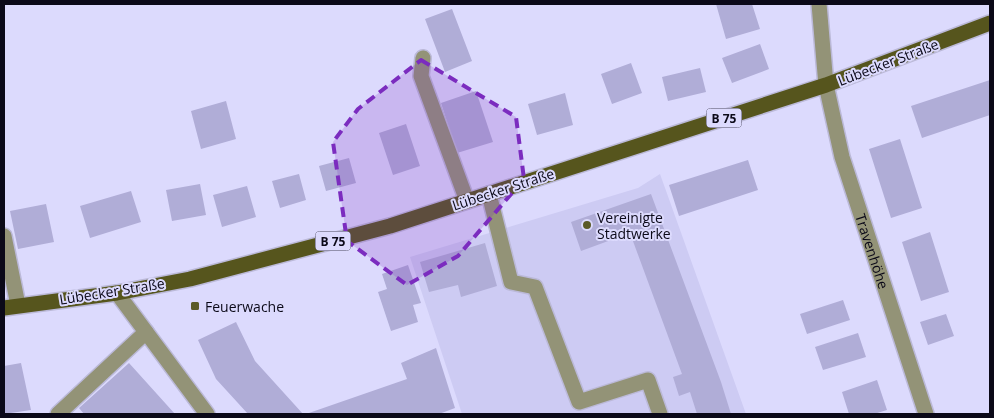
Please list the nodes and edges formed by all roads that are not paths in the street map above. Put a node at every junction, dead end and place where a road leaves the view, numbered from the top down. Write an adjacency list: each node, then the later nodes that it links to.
1 (820, 4): 4 (street, Travenhöhe)
2 (990, 23): 4 (main road, Lübecker Straße / B 75)
3 (423, 58): 6 (street)
4 (826, 85): 5 (main road, Lübecker Straße / B 75); 14 (street, Travenhöhe)
5 (489, 194): 6 (main road, Lübecker Straße / B 75); 13 (street)
6 (467, 201): 8 (main road, Lübecker Straße / B 75)
7 (4, 236): 9 (street)
8 (117, 293): 9 (main road, Lübecker Straße / B 75); 10 (street)
9 (11, 306)
10 (146, 332): 11 (street); 12 (street)
11 (58, 414)
12 (207, 414)
13 (660, 414)
14 (926, 414)

